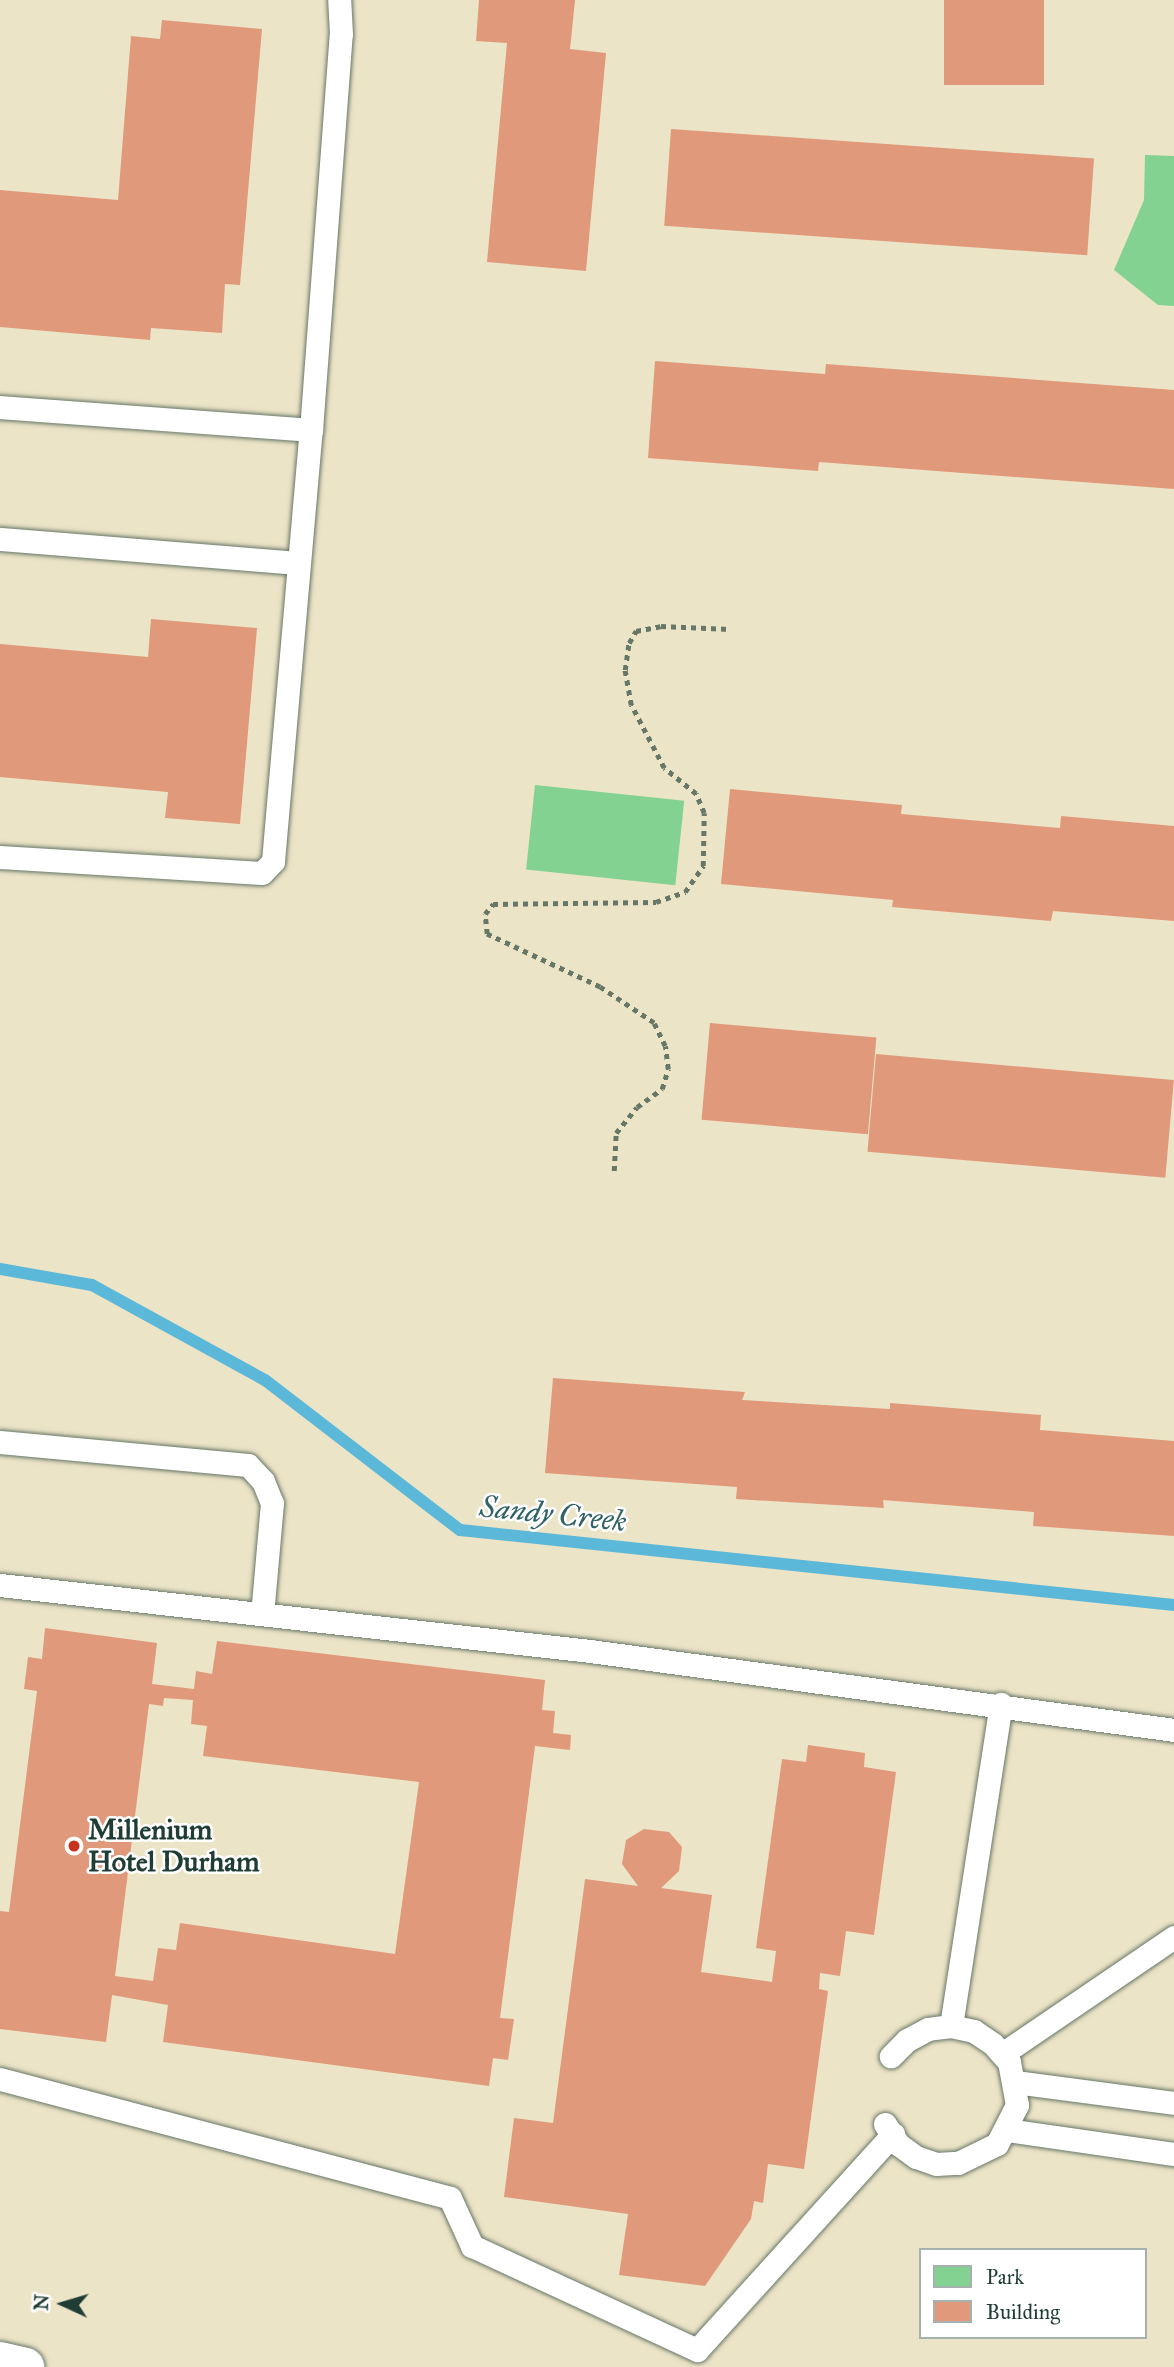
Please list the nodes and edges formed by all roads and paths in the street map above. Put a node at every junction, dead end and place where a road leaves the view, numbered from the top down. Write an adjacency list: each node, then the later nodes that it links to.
1 (339, 0): 3 (lane)
2 (0, 407): 3 (lane)
3 (311, 430): 5 (lane)
4 (0, 539): 5 (lane)
5 (296, 563): 7 (lane)
6 (730, 629): 8 (path)
7 (0, 857)
8 (614, 1171)
9 (0, 1442): 11 (lane)
10 (0, 1585): 11 (lane)
11 (262, 1614): 12 (lane)
12 (1001, 1704): 13 (lane); 15 (lane)
13 (1174, 1730)
14 (1174, 1937): 16 (lane)
15 (951, 2026): 16 (lane); 17 (lane)
16 (1002, 2054): 19 (lane)
17 (891, 2056)
18 (0, 2079): 21 (lane)
19 (1015, 2082): 20 (lane); 21 (lane)
20 (1174, 2103)
21 (1007, 2130): 22 (lane)
22 (1174, 2154)
23 (0, 2361): 24 (highway)
24 (25, 2367)

